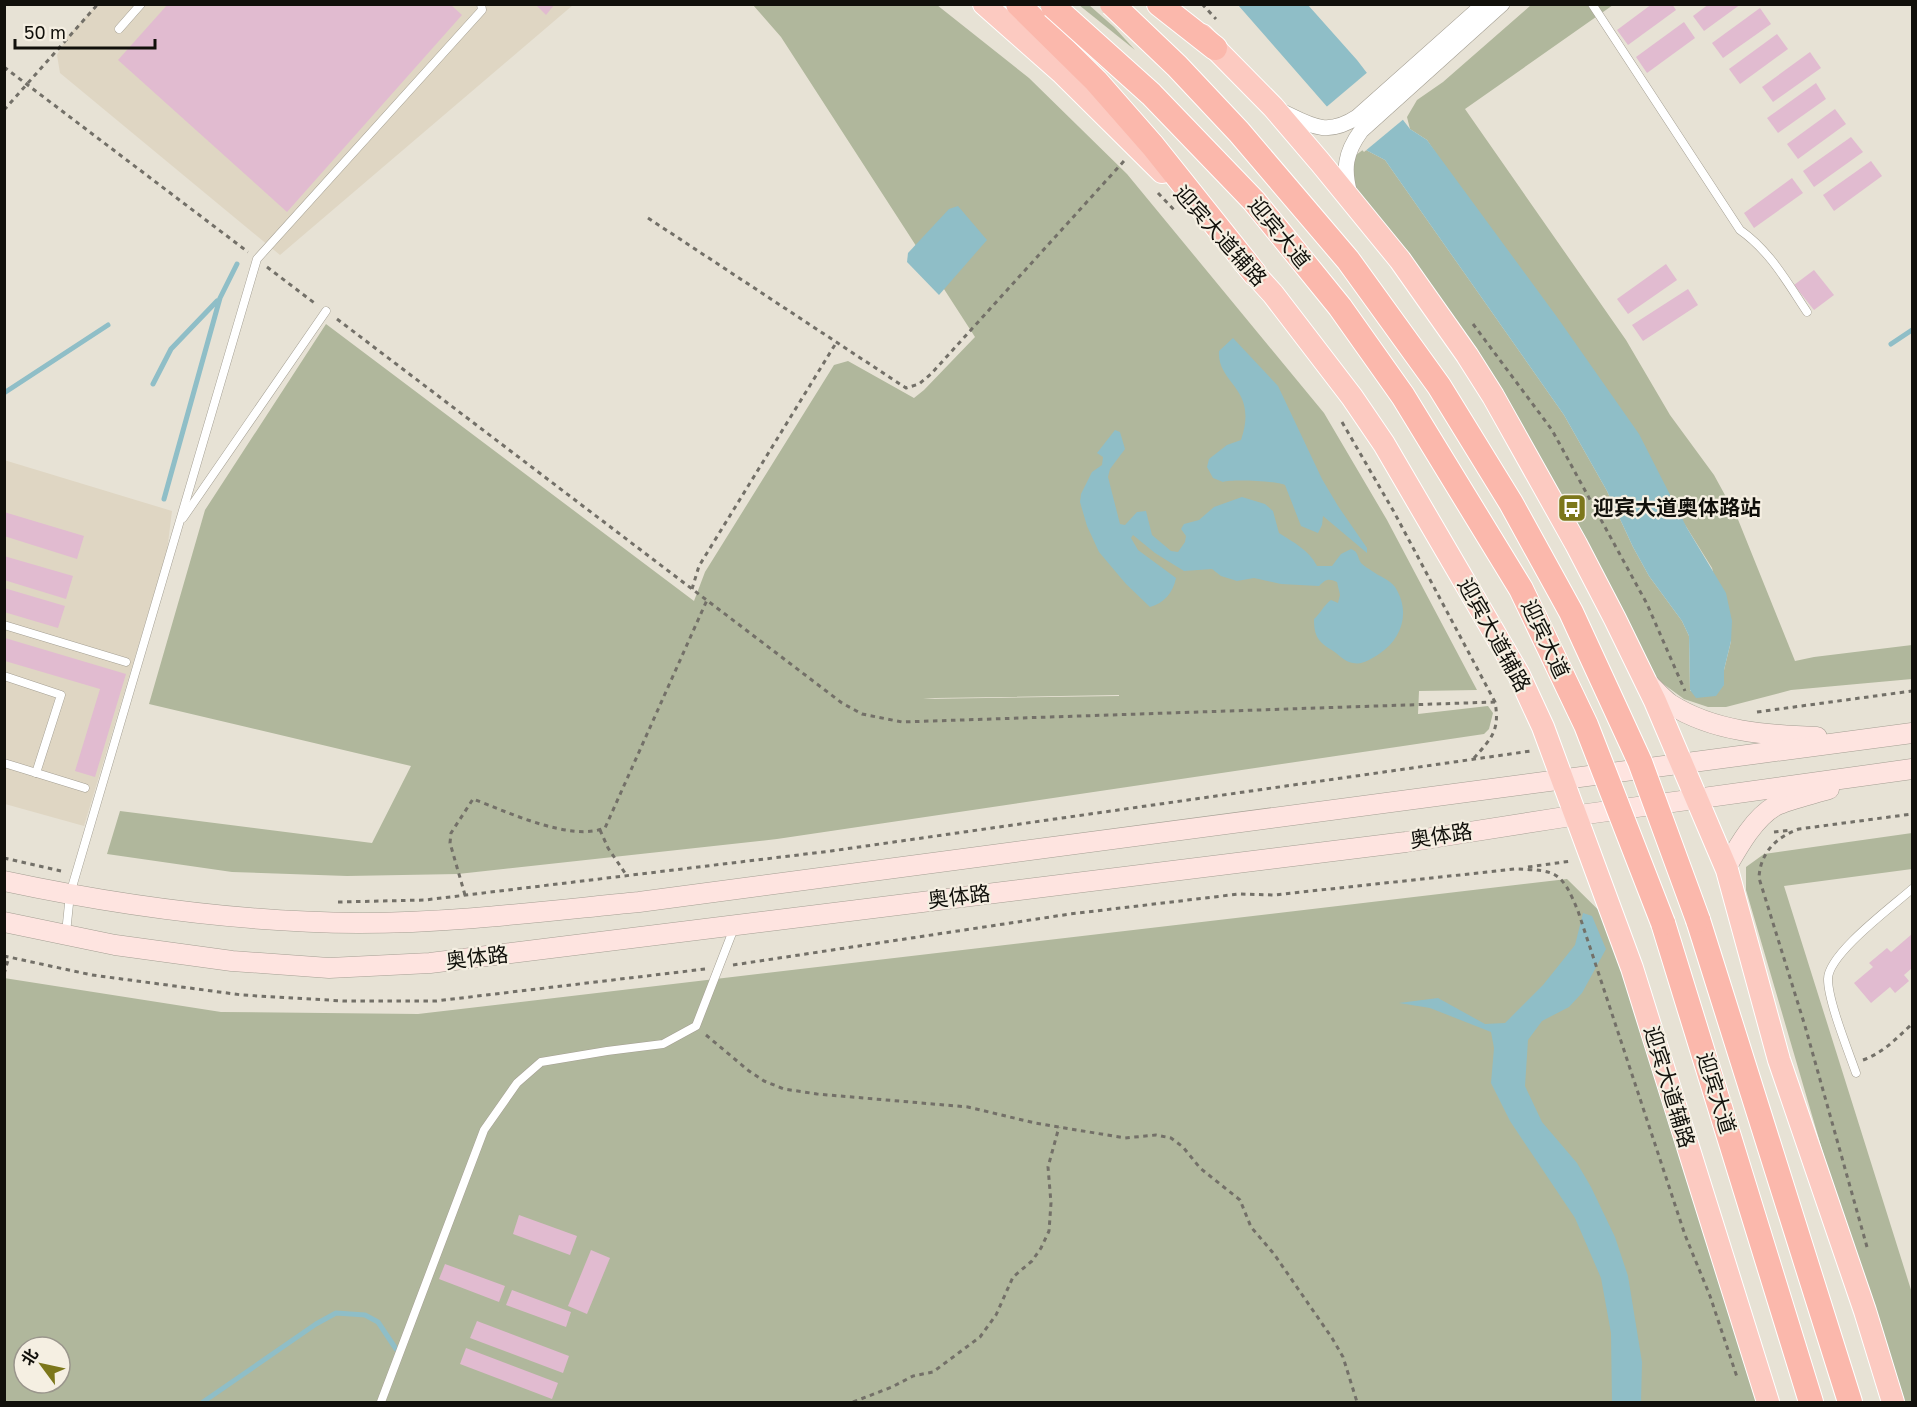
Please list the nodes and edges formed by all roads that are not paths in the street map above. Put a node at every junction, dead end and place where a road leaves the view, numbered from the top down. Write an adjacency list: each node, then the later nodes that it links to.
1 (141, 4): 12 (lane)
2 (481, 4): 19 (lane)
3 (984, 4): 16 (main road, 迎宾大道辅路)
4 (1018, 4): 16 (highway)
5 (1112, 4): 46 (highway, 迎宾大道, bridge)
6 (1159, 4): 13 (highway)
7 (1172, 4): 13 (main road)
8 (1484, 4): 14 (street)
9 (1502, 4): 15 (street)
10 (1592, 4): 18 (lane)
11 (1052, 5): 45 (highway, 迎宾大道, bridge)
12 (119, 29)
13 (1219, 37): 14 (main road)
14 (1273, 107): 15 (main road)
15 (1353, 202): 23 (main road)
16 (1255, 274): 31 (main road, 迎宾大道辅路)
17 (326, 311): 19 (lane)
18 (1807, 312)
19 (179, 524): 38 (lane)
20 (4, 625): 21 (lane)
21 (126, 663)
22 (4, 676): 29 (lane)
23 (1644, 680): 25 (main road); 27 (main road)
24 (1912, 733): 25 (main road, 奥体路)
25 (1871, 739): 27 (main road, 奥体路)
26 (4, 763): 29 (lane)
27 (1682, 764): 31 (main road, 奥体路); 33 (main road)
28 (1912, 769): 30 (main road, 奥体路)
29 (36, 773): 32 (lane)
30 (1877, 774): 33 (main road, 奥体路); 35 (main road)
31 (1563, 780): 34 (main road, 迎宾大道辅路); 38 (main road, 奥体路)
32 (85, 788)
33 (1697, 798): 34 (main road, 奥体路); 35 (main road)
34 (1576, 815): 40 (main road, 奥体路); 44 (main road, 迎宾大道辅路)
35 (1726, 868): 47 (main road)
36 (4, 881): 38 (main road, 奥体路)
37 (1912, 889): 42 (lane)
38 (70, 894): 41 (lane)
39 (4, 922): 41 (main road, 奥体路)
40 (736, 925): 41 (main road, 奥体路); 43 (lane)
41 (66, 935)
42 (1856, 1073)
43 (381, 1402)
44 (1768, 1402)
45 (1811, 1402)
46 (1850, 1402)
47 (1893, 1402)

